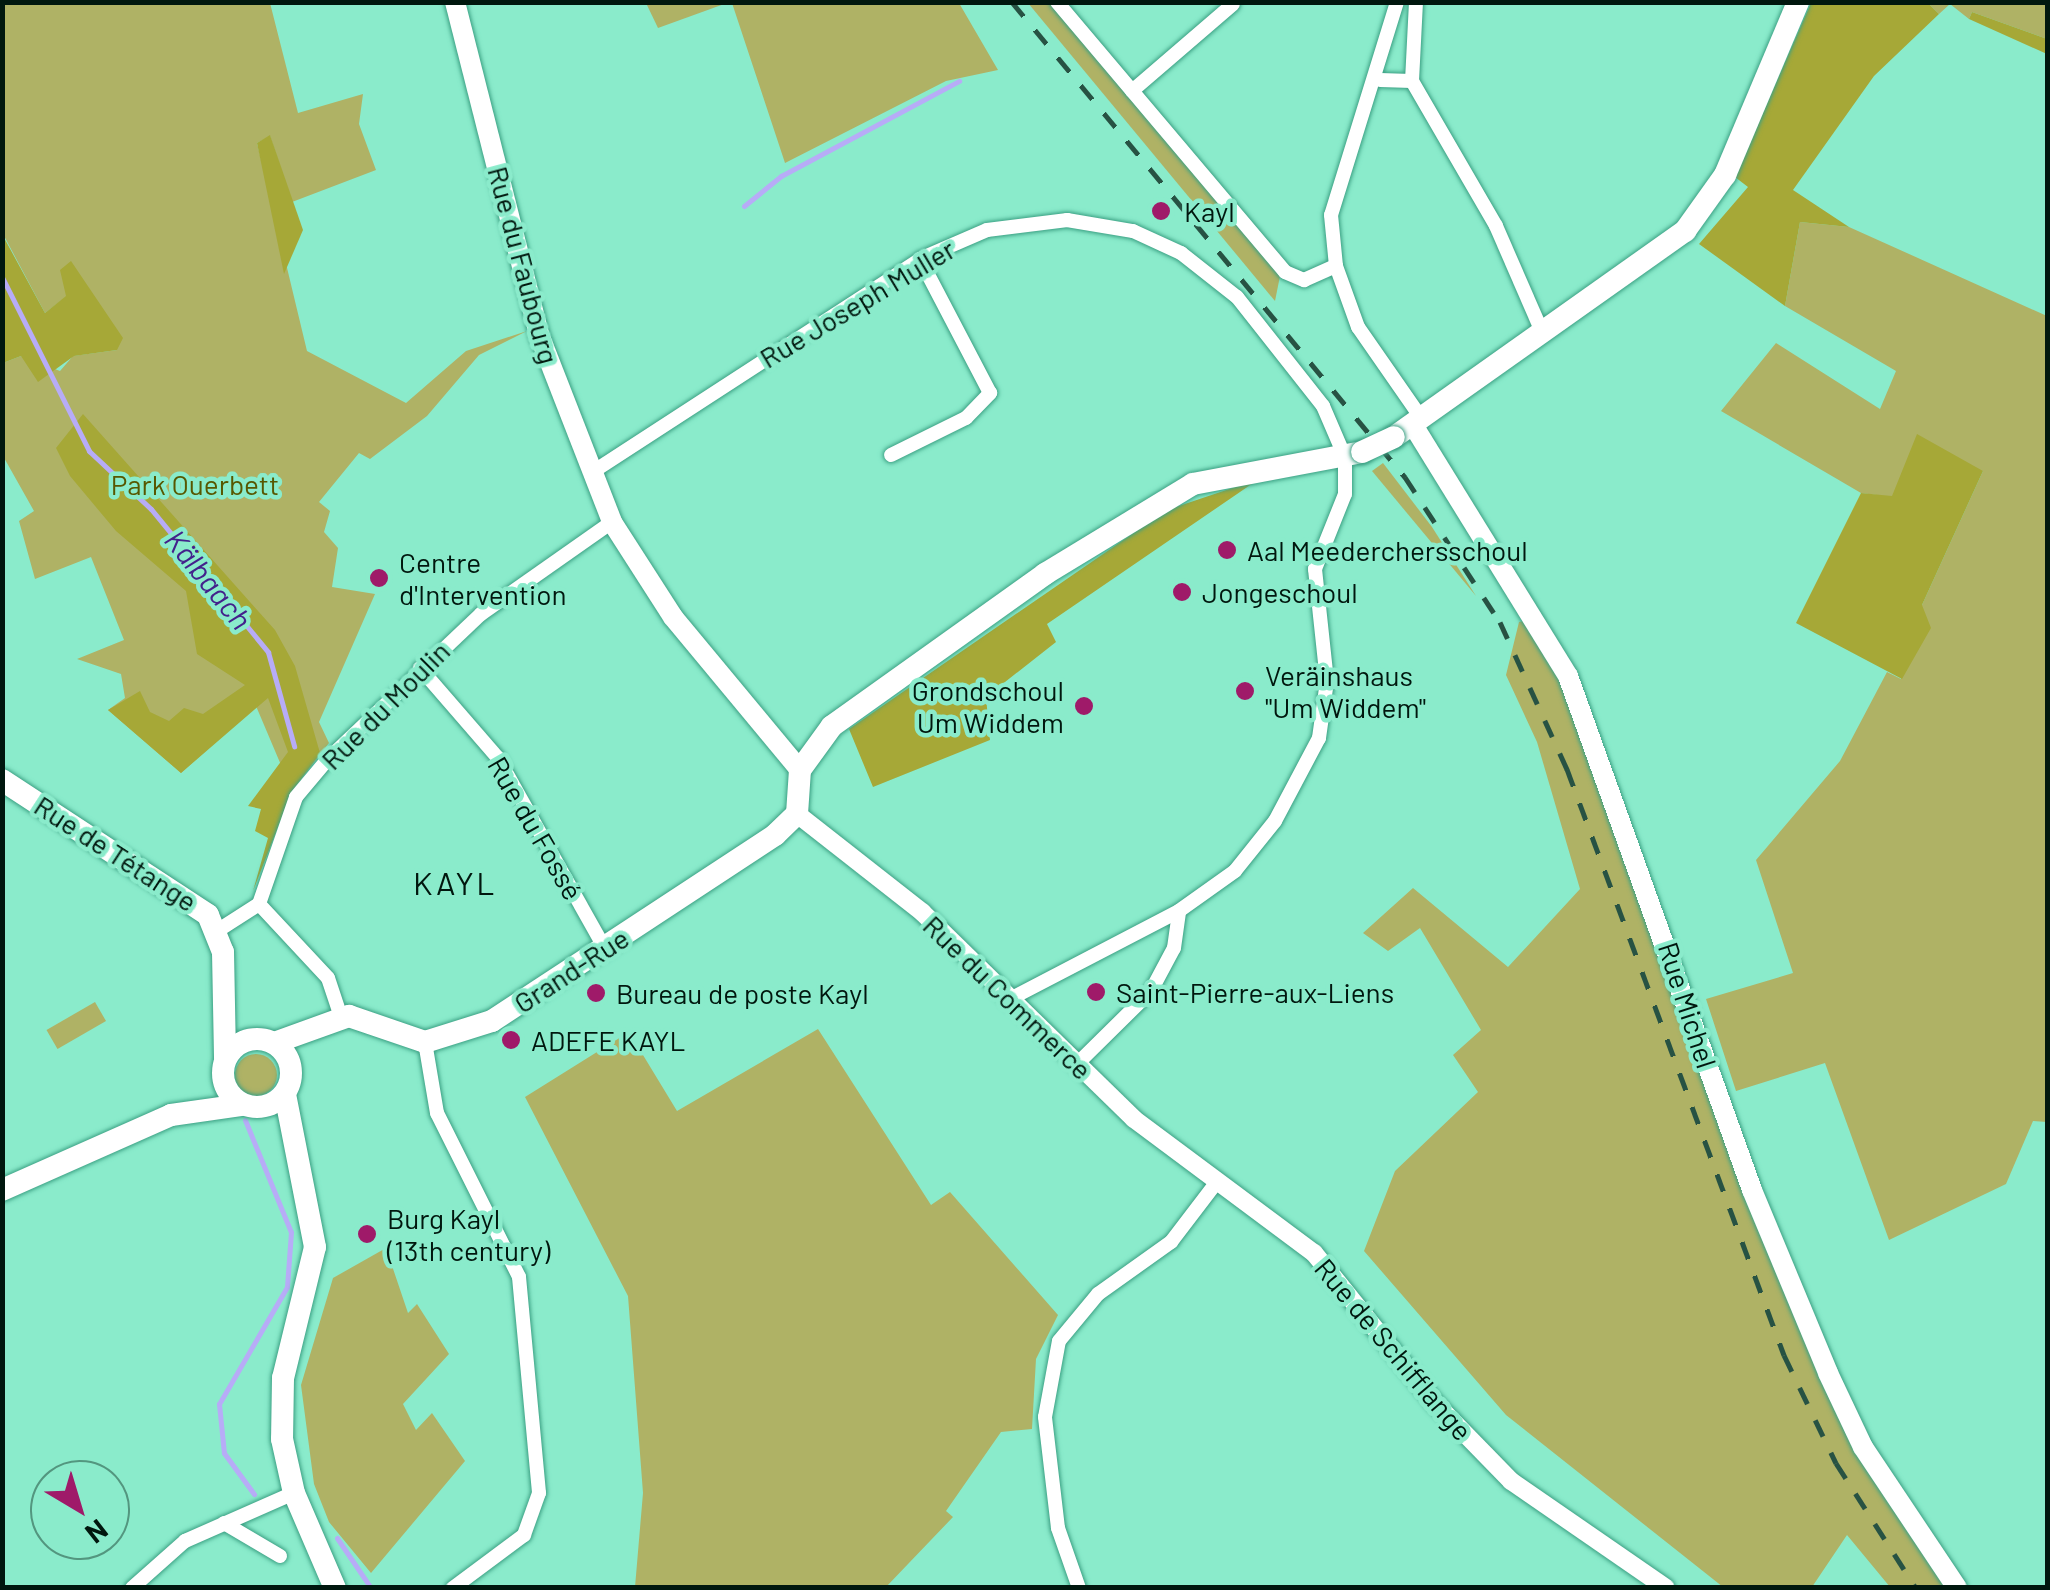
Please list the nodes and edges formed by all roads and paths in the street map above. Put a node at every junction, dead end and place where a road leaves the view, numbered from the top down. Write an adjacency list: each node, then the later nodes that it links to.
1 (455, 2): 16 (main road, Rue du Faubourg)
2 (1058, 2): 9 (street)
3 (1397, 2): 7 (street)
4 (1416, 2): 8 (street)
5 (1798, 2): 12 (main road)
6 (1233, 4): 9 (street)
7 (1380, 80): 8 (street); 11 (street)
8 (1412, 81): 12 (street)
9 (1132, 90): 11 (street)
10 (920, 259): 14 (street, Rue Joseph Muller); 15 (street); 16 (street, Rue Joseph Muller)
11 (1336, 266): 13 (street)
12 (1543, 334): 13 (main road)
13 (1410, 427): 14 (main road, bridge); 48 (main road, Rue Michel)
14 (1353, 454): 19 (main road); 23 (street)
15 (891, 455)
16 (591, 473): 17 (main road, Rue du Faubourg)
17 (612, 522): 18 (street, Rue du Moulin); 19 (main road)
18 (420, 668): 22 (street, Rue du Moulin); 25 (street, Rue du Fossé)
19 (800, 770): 21 (main road)
20 (2, 780): 24 (main road, Rue de Tétange)
21 (797, 814): 25 (main road, Grand-Rue); 27 (street, Rue du Commerce)
22 (258, 904): 24 (street); 28 (street)
23 (1179, 911): 27 (street); 31 (street)
24 (217, 931): 26 (main road, Rue de Tétange)
25 (605, 949): 30 (main road, Grand-Rue)
26 (222, 996): 29 (main road); 32 (main road, Rue de Tétange)
27 (1008, 1000): 31 (street, Rue du Commerce)
28 (332, 1021): 29 (main road); 30 (main road); 33 (main road)
29 (264, 1041): 32 (main road); 33 (main road)
30 (424, 1042): 45 (street)
31 (1076, 1065): 38 (street, Rue du Commerce)
32 (224, 1066): 35 (main road); 36 (main road)
33 (291, 1069): 34 (main road)
34 (284, 1094): 35 (main road); 37 (main road)
35 (248, 1106): 36 (main road); 37 (main road)
36 (171, 1115): 39 (main road)
37 (294, 1154): 40 (main road)
38 (1216, 1183): 46 (street); 47 (street, Rue de Schifflange)
39 (2, 1190)
40 (294, 1493): 41 (street); 44 (main road)
41 (224, 1523): 42 (street); 43 (street)
42 (280, 1556)
43 (132, 1588)
44 (335, 1588)
45 (453, 1588)
46 (1078, 1588)
47 (1666, 1588)
48 (1957, 1588)

